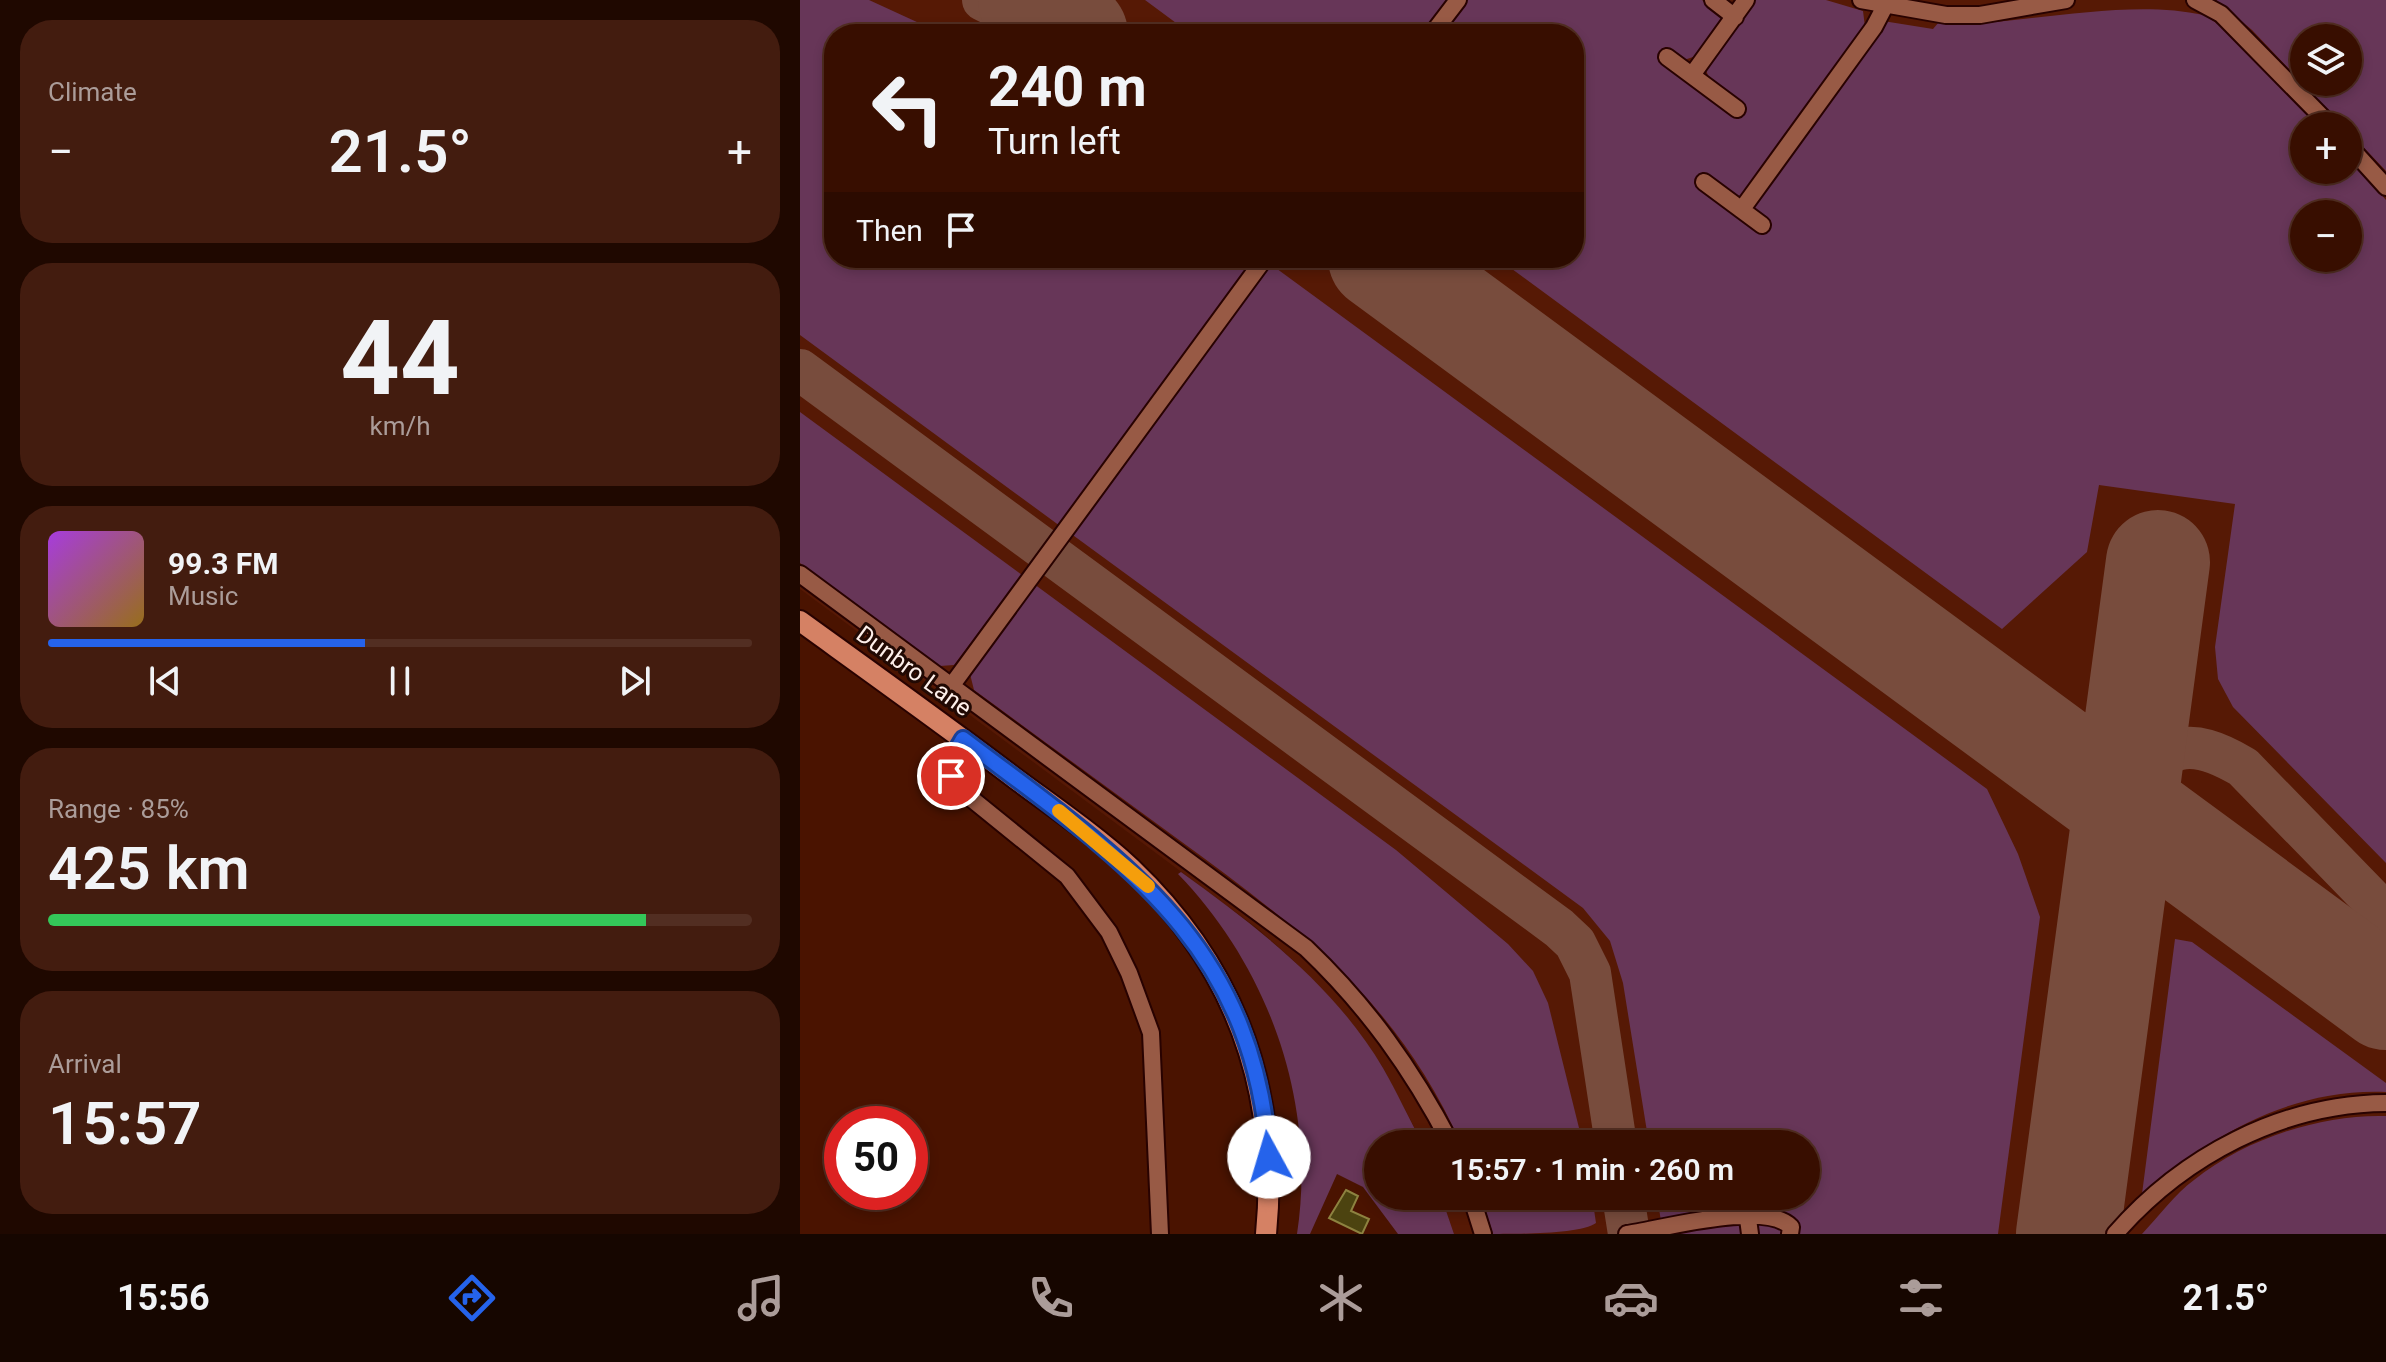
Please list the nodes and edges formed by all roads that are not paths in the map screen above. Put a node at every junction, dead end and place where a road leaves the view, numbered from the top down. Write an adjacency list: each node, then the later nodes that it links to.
1 (1458, 0): 9 (lane)
2 (1713, 0): 8 (lane)
3 (1746, 0): 8 (lane)
4 (1861, 0): 7 (lane)
5 (2066, 0): 7 (lane)
6 (2195, 0): 13 (lane)
7 (1885, 6): 17 (lane)
8 (1735, 17): 11 (lane)
9 (1440, 24)
10 (1667, 57): 11 (lane)
11 (1692, 75): 12 (lane)
12 (1737, 109)
13 (2317, 112)
14 (2362, 160): 16 (lane)
15 (1704, 182): 17 (lane)
16 (2386, 187)
17 (1742, 209): 18 (lane)
18 (1762, 225)
19 (1258, 268): 22 (lane)
20 (800, 574): 22 (lane)
21 (800, 621): 23 (main road, Dunbro Lane)
22 (952, 685): 25 (lane)
23 (963, 739): 29 (lane); 30 (main road, Dunbro Lane)
24 (2386, 1103): 35 (lane)
25 (1444, 1130)
26 (1475, 1210): 31 (lane)
27 (1746, 1210): 28 (lane)
28 (1747, 1215): 32 (lane); 33 (lane); 34 (lane)
29 (1160, 1234)
30 (1266, 1234)
31 (1483, 1234)
32 (1627, 1234)
33 (1750, 1234)
34 (1790, 1234)
35 (2115, 1234)

